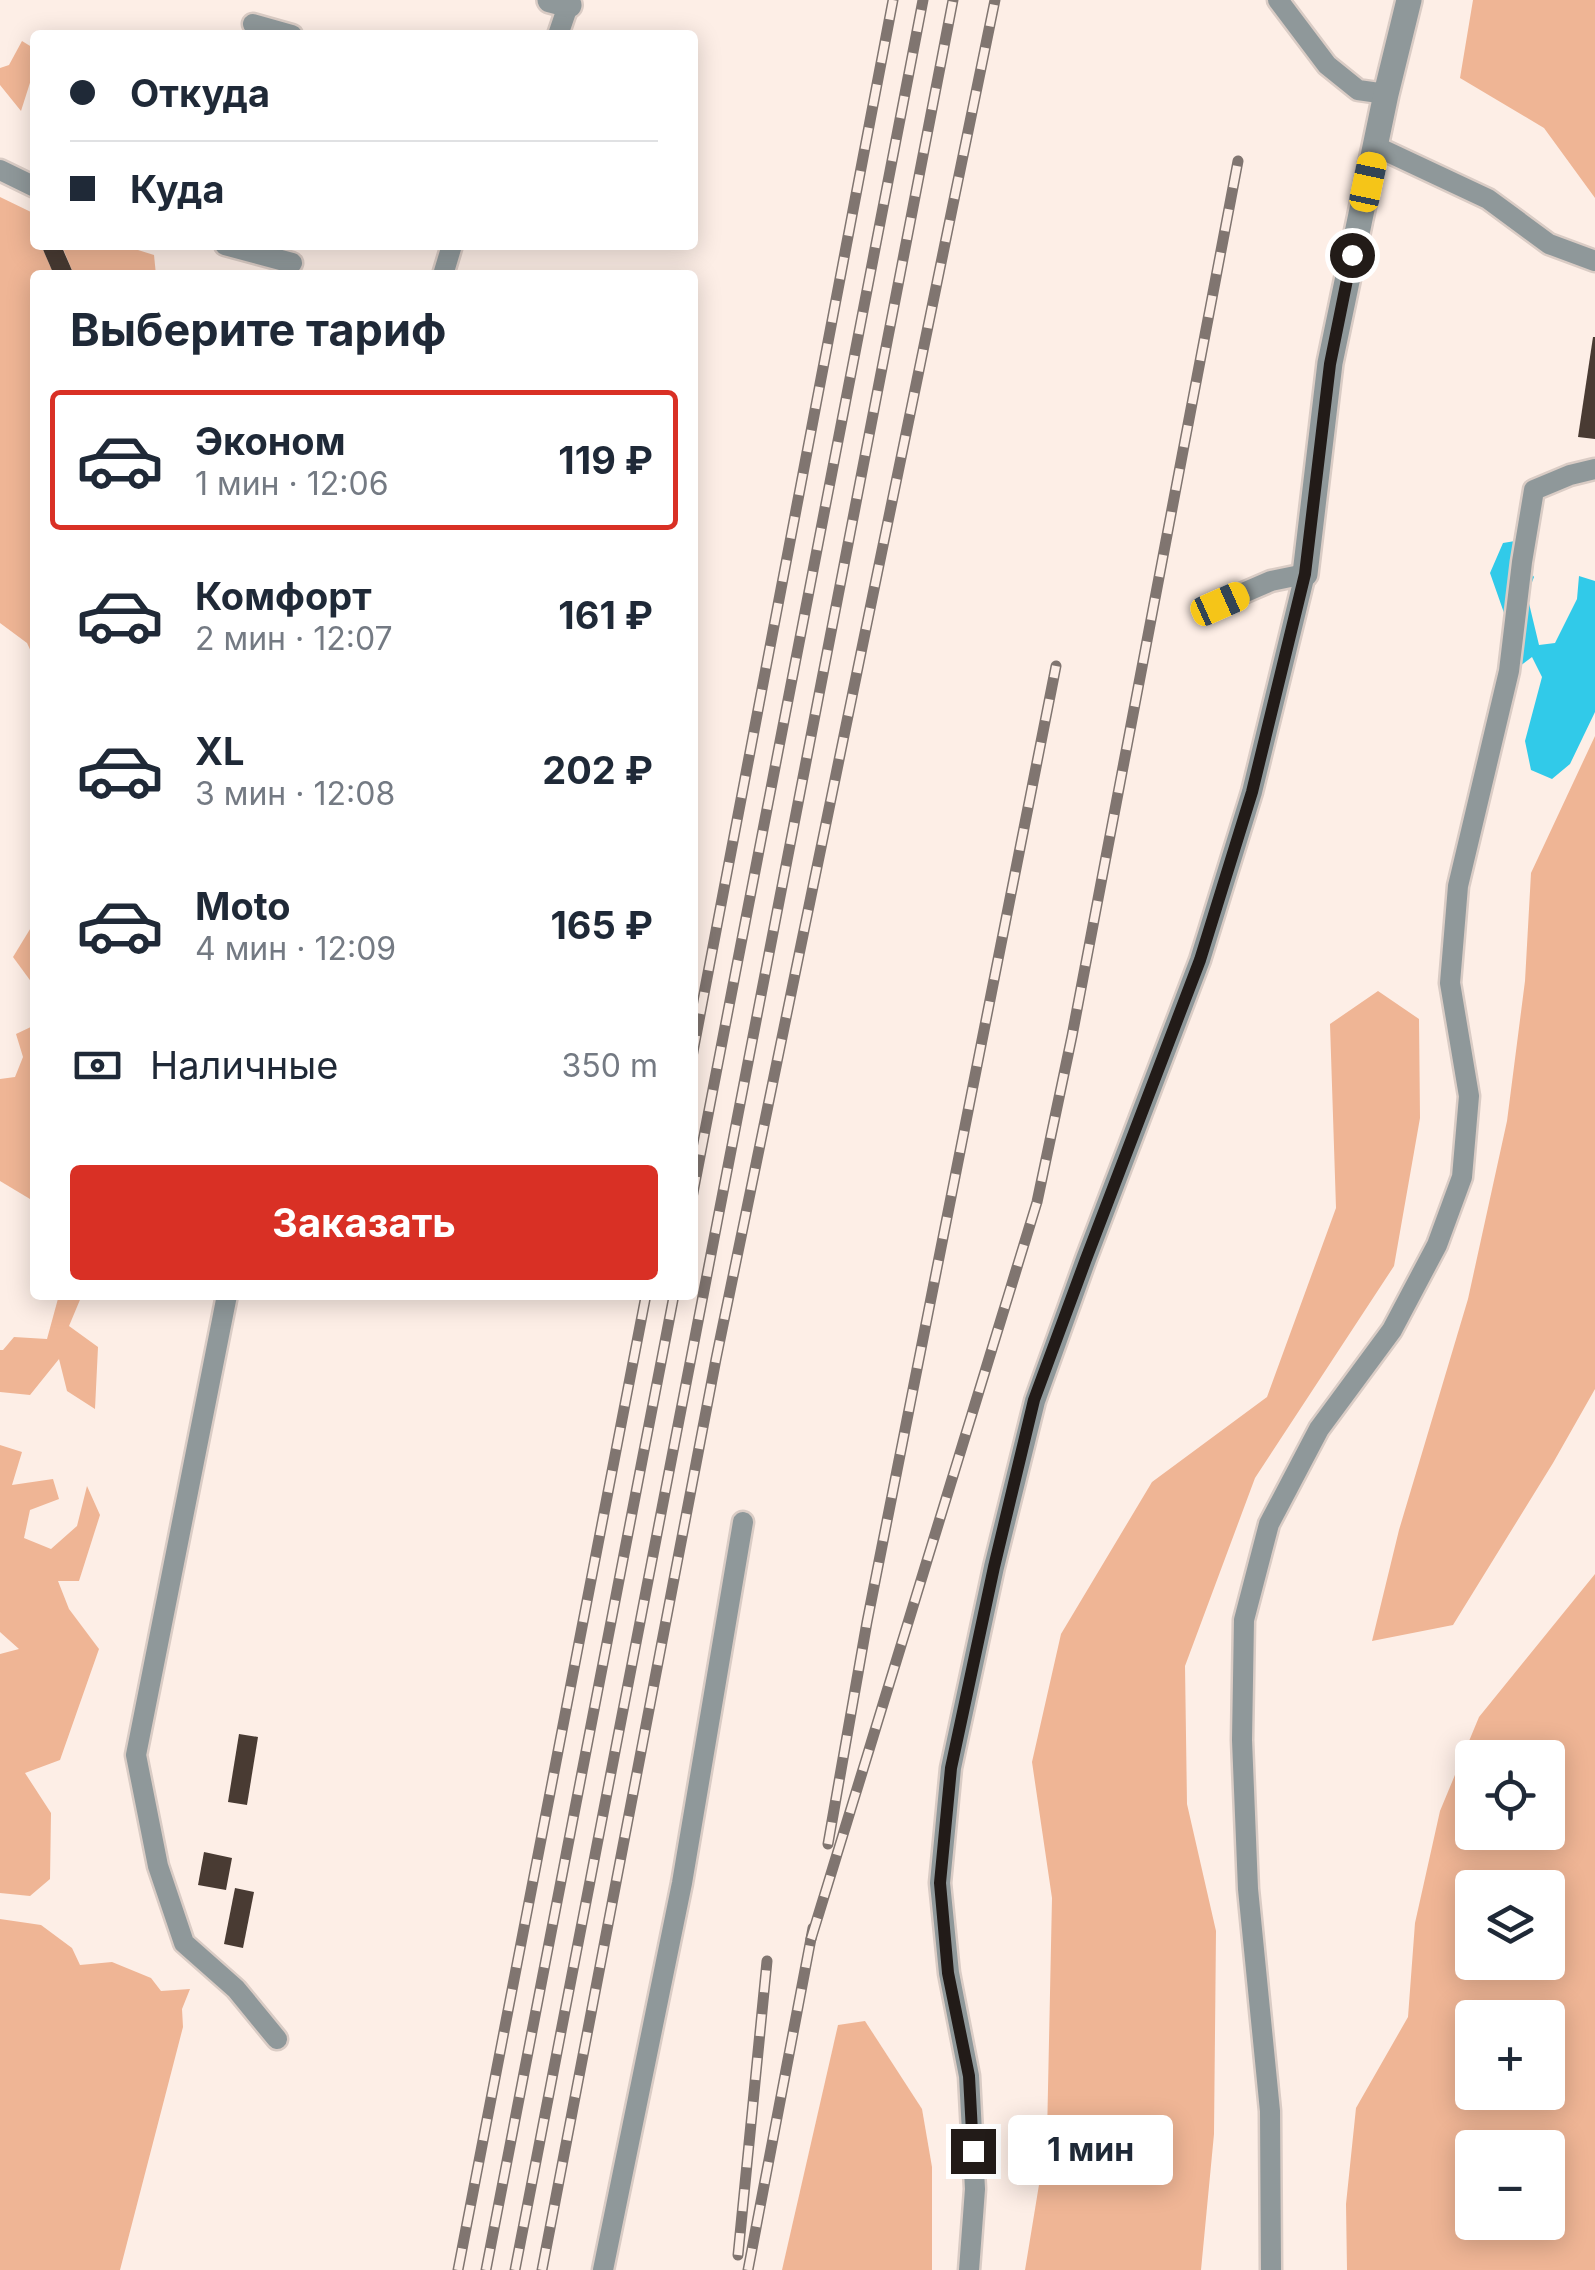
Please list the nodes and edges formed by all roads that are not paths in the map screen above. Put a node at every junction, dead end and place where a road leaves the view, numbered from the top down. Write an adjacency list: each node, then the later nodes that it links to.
1 (1278, 0): 7 (lane)
2 (1409, 0): 7 (street)
3 (563, 2): 6 (lane)
4 (252, 24): 5 (lane)
5 (274, 30)
6 (559, 30)
7 (1386, 94): 8 (street)
8 (1375, 146): 12 (lane); 15 (street)
9 (0, 170): 10 (lane)
10 (30, 185)
11 (243, 250): 13 (lane)
12 (1595, 261)
13 (292, 263)
14 (1595, 469): 22 (lane)
15 (1305, 574): 16 (lane); 21 (lane)
16 (1220, 604)
17 (226, 1300): 19 (lane)
18 (743, 1522): 20 (lane)
19 (278, 2039)
20 (603, 2270)
21 (969, 2270)
22 (1271, 2270)

